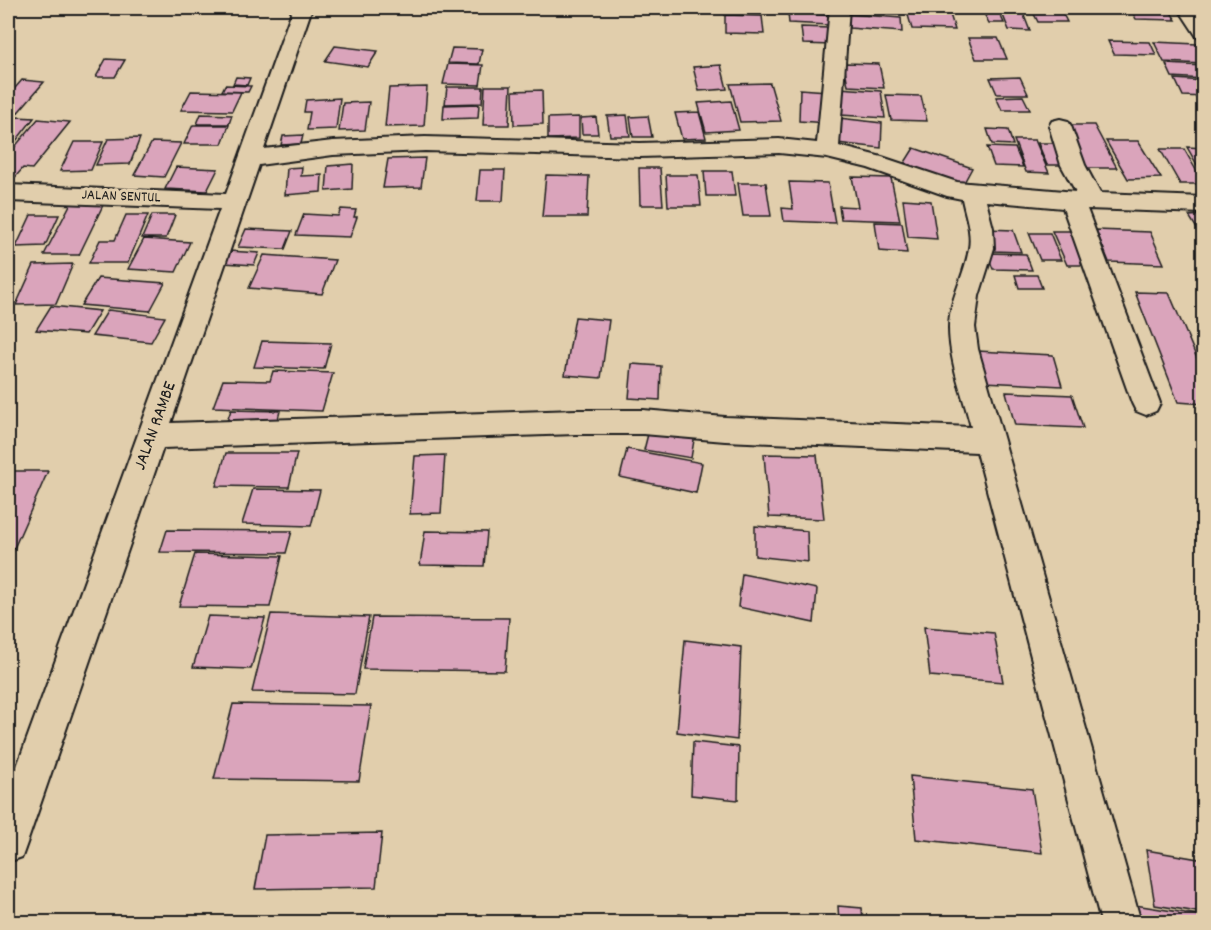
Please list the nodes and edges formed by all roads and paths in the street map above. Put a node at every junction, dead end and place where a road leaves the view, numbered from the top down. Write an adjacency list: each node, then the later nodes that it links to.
1 (302, 8): 7 (street, JALAN RAMBE)
2 (840, 8): 6 (street)
3 (1187, 8): 4 (street)
4 (1203, 33)
5 (1060, 126): 11 (street)
6 (827, 151): 7 (street); 8 (street)
7 (248, 159): 10 (street, JALAN RAMBE)
8 (972, 192): 11 (street); 15 (street)
9 (8, 194): 10 (street, JALAN SENTUL)
10 (235, 201): 14 (street, JALAN RAMBE)
11 (1082, 201): 12 (street); 13 (street)
12 (1203, 205)
13 (1146, 403)
14 (152, 436): 15 (street); 16 (street, JALAN RAMBE)
15 (989, 440): 17 (street)
16 (8, 843)
17 (1121, 922)

